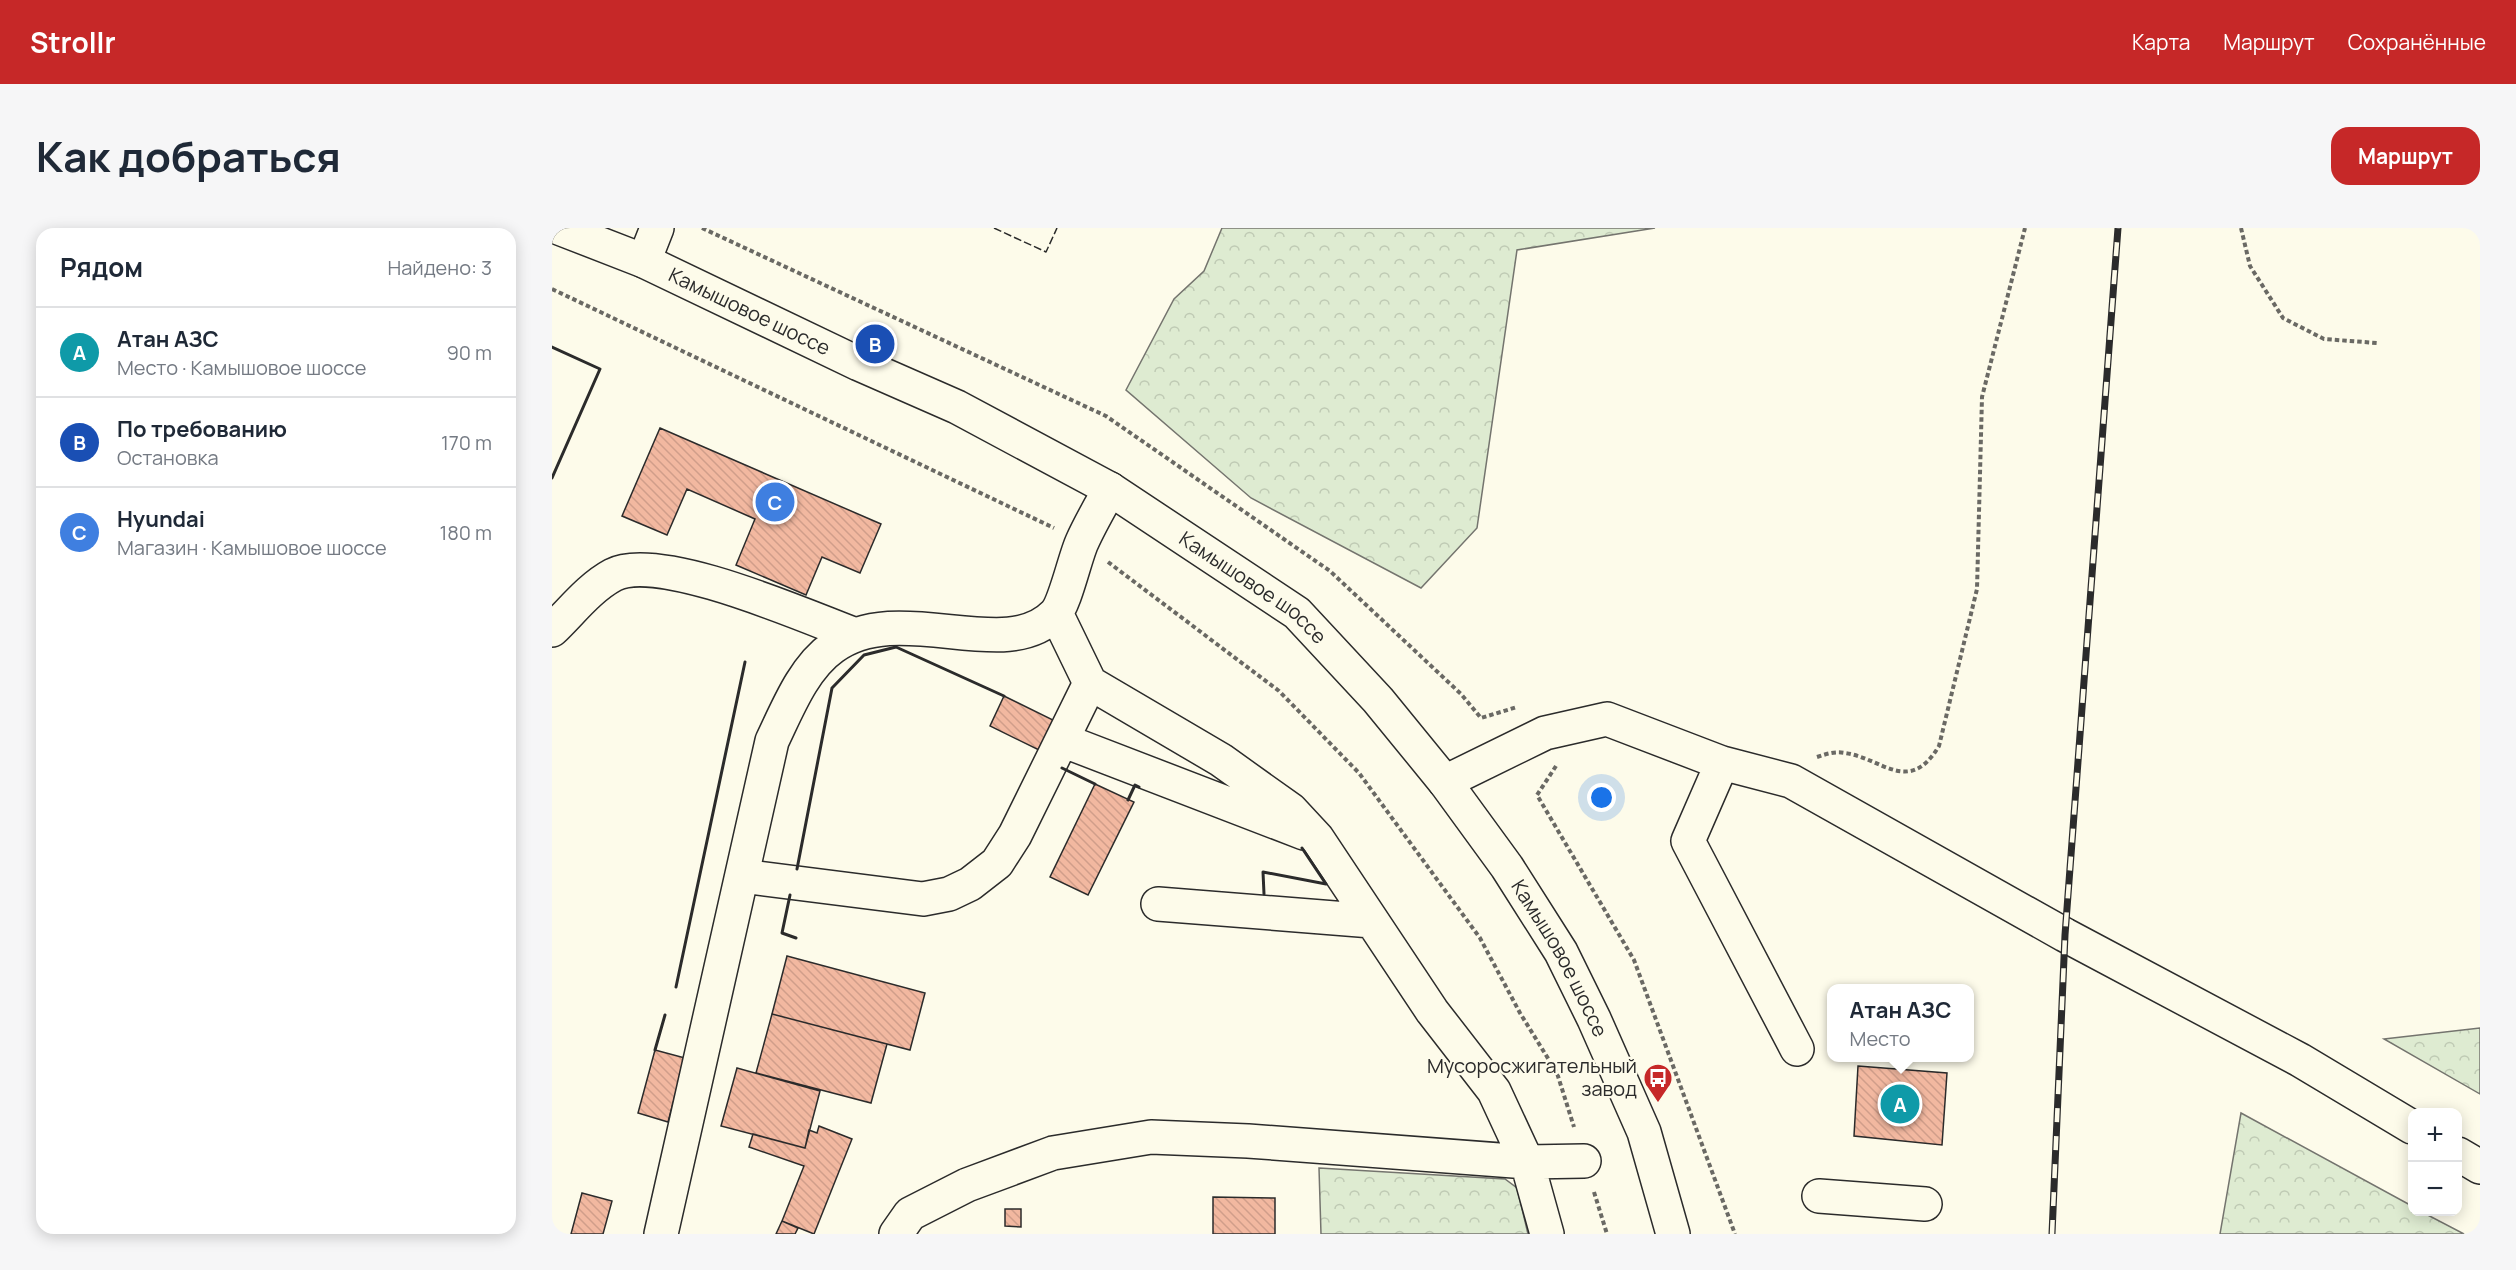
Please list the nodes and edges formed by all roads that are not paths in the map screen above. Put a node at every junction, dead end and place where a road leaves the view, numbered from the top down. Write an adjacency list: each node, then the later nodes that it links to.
1 (560, 228): 3 (main road, Камышовое шоссе)
2 (657, 228): 3 (main road)
3 (644, 261): 4 (main road, Камышовое шоссе)
4 (1110, 489): 5 (main road); 11 (main road, Камышовое шоссе)
5 (1056, 613): 7 (main road); 8 (main road)
6 (552, 630): 7 (main road)
7 (853, 634): 13 (main road)
8 (1090, 683): 9 (main road); 12 (main road)
9 (1062, 740): 12 (main road); 13 (main road)
10 (1722, 763): 11 (main road); 16 (main road); 17 (main road)
11 (1445, 782): 27 (main road, Камышовое шоссе)
12 (1317, 838): 15 (main road)
13 (742, 876): 24 (main road)
14 (1158, 904): 15 (main road)
15 (1372, 921): 20 (main road)
16 (1797, 1049)
17 (2408, 1125)
18 (2462, 1157): 21 (main road)
19 (1584, 1161): 20 (main road)
20 (1527, 1162): 25 (main road); 26 (main road)
21 (2480, 1167)
22 (1819, 1196): 23 (main road)
23 (1925, 1204)
24 (662, 1234)
25 (896, 1234)
26 (1547, 1234)
27 (1673, 1234)

